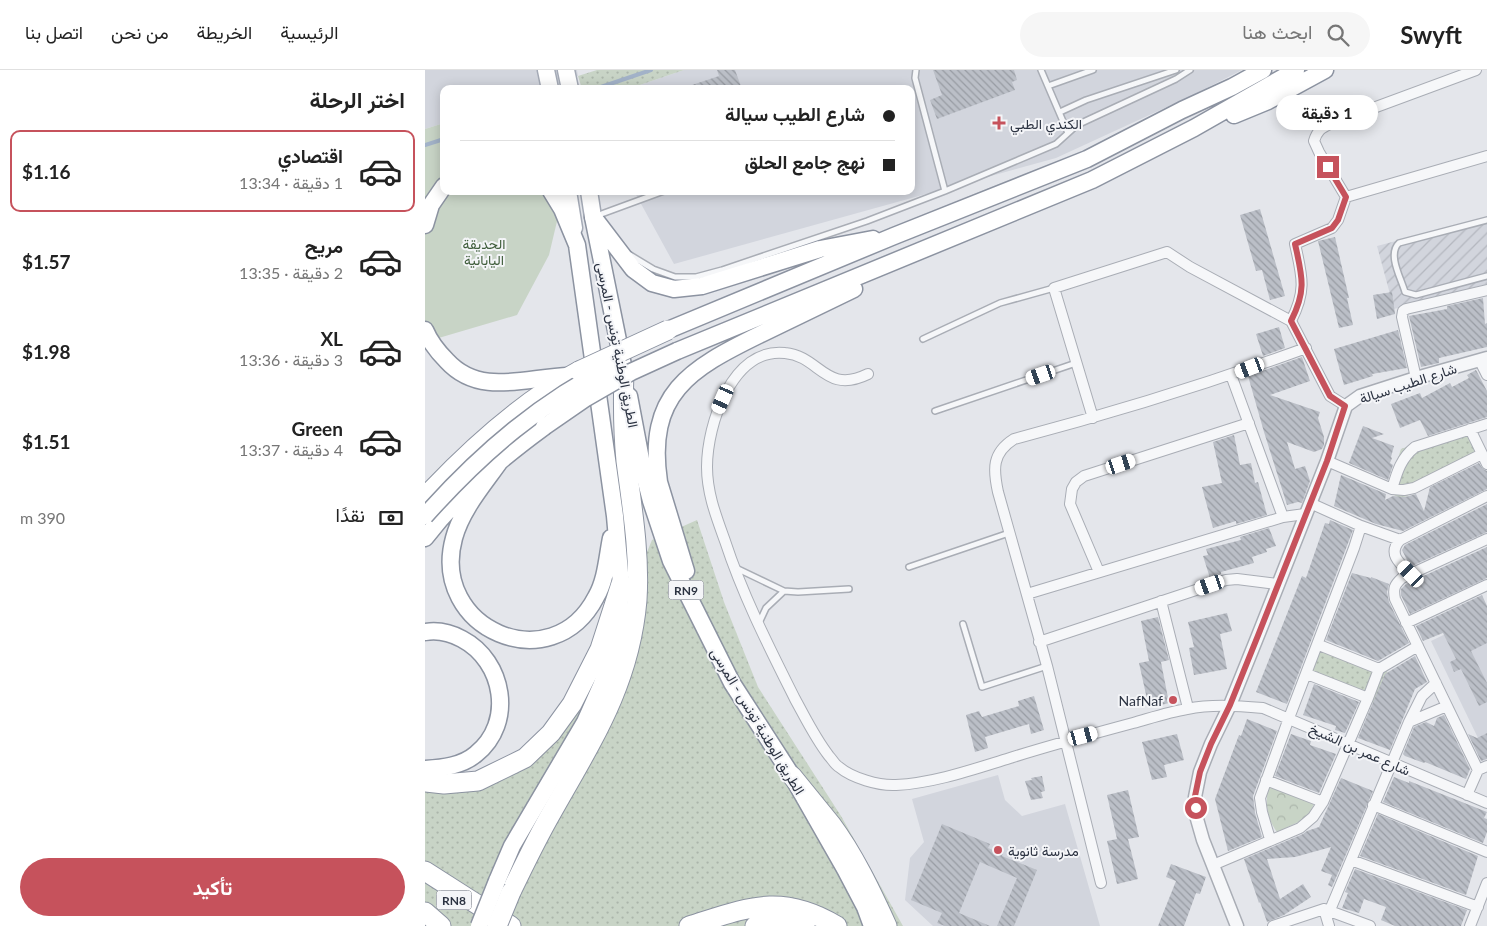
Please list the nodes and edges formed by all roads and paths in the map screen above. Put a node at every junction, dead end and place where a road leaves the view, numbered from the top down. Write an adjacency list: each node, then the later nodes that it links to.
1 (547, 70): 13 (main road)
2 (566, 70): 14 (main road)
3 (915, 70): 21 (lane)
4 (1041, 70): 15 (lane)
5 (1093, 70): 15 (lane)
6 (1176, 70): 17 (lane)
7 (1190, 70): 19 (lane)
8 (1242, 70): 16 (main road)
9 (1263, 70): 16 (main road)
10 (1296, 70): 18 (main road)
11 (1325, 70): 18 (main road)
12 (1476, 70): 27 (street)
13 (549, 85)
14 (569, 85)
15 (1049, 86): 17 (lane)
16 (1182, 110): 32 (main road)
17 (1060, 112): 19 (lane)
18 (1194, 128): 31 (main road)
19 (1068, 132): 21 (lane)
20 (1487, 156): 27 (street)
21 (945, 191): 33 (lane)
22 (440, 192): 30 (main road)
23 (553, 195): 34 (main road)
24 (568, 195): 34 (main road)
25 (590, 195): 28 (main road, الطريق الوطنية تونس - المرسى)
26 (653, 195): 28 (lane)
27 (1346, 197): 38 (street)
28 (593, 217): 33 (main road); 45 (main road, الطريق الوطنية تونس - المرسى / RN9)
29 (1487, 220): 35 (lane)
30 (425, 225)
31 (955, 235): 57 (main road, bridge); 83 (main road)
32 (894, 236): 33 (main road); 40 (main road)
33 (611, 238)
34 (577, 245): 65 (main road, RN9)
35 (1487, 276)
36 (1054, 288): 38 (street); 41 (lane); 44 (street)
37 (1487, 290): 50 (street)
38 (1291, 321): 42 (street)
39 (425, 330): 46 (main road)
40 (668, 330): 46 (highway, bridge); 64 (main road, bridge)
41 (923, 338)
42 (1306, 348): 48 (street); 51 (street)
43 (1483, 360): 49 (street); 50 (street, شارع الطيب سيالة)
44 (1076, 363): 52 (lane); 53 (street)
45 (624, 370): 83 (main road, الطريق الوطنية تونس - المرسى / RN9); 120 (highway, RN9)
46 (574, 374): 62 (highway)
47 (868, 374): 72 (street, شارع عمر بن الشيخ)
48 (1231, 375): 53 (street); 54 (street)
49 (1487, 375)
50 (1416, 378): 51 (street, شارع الطيب سيالة)
51 (1345, 406): 59 (street, شارع الطيب سيالة)
52 (935, 411)
53 (1093, 418): 68 (street)
54 (1249, 423): 66 (street); 74 (street)
55 (1487, 424): 56 (street)
56 (1470, 429): 58 (street); 60 (street)
57 (503, 457): 65 (main road); 69 (main road)
58 (1485, 459): 60 (street)
59 (1327, 461): 60 (street); 63 (street, شارع الطيب سيالة)
60 (1392, 489)
61 (1487, 496): 71 (street)
62 (425, 497)
63 (1308, 508): 66 (street); 67 (street); 77 (street, شارع الطيب سيالة)
64 (425, 516)
65 (615, 516): 76 (main road, RN9)
66 (1283, 517): 74 (street)
67 (1361, 526): 71 (street); 89 (street)
68 (1009, 532): 73 (lane); 81 (street)
69 (425, 538)
70 (1487, 539): 75 (street)
71 (1400, 540): 75 (street)
72 (733, 566): 80 (lane); 86 (street, شارع عمر بن الشيخ)
73 (909, 567)
74 (1099, 572): 81 (street)
75 (1411, 574): 84 (street)
76 (621, 584): 108 (highway); 120 (main road, RN9)
77 (1277, 584): 82 (street); 96 (street, شارع الطيب سيالة)
78 (1487, 585): 84 (street)
79 (849, 589): 80 (lane)
80 (784, 591): 86 (lane)
81 (1027, 594): 88 (street)
82 (1161, 602): 88 (street); 98 (street)
83 (700, 619): 106 (main road, الطريق الوطنية تونس - المرسى / RN9)
84 (1406, 623): 90 (street)
85 (963, 624): 91 (lane)
86 (758, 626): 101 (street, شارع عمر بن الشيخ)
87 (425, 632): 104 (main road)
88 (1039, 642): 91 (street)
89 (1319, 645): 92 (street); 93 (street)
90 (1418, 646): 92 (street); 94 (street)
91 (1047, 666): 101 (street)
92 (1379, 669): 95 (street)
93 (1307, 674): 95 (street); 99 (street)
94 (1436, 683): 97 (street); 100 (street)
95 (1368, 698): 102 (street)
96 (1230, 705): 98 (street, شارع عمر بن الشيخ); 99 (street, شارع عمر بن الشيخ); 116 (street, شارع الطيب سيالة)
97 (1447, 706): 100 (street); 105 (street)
98 (1188, 708): 101 (street, شارع عمر بن الشيخ)
99 (1289, 718): 102 (street, شارع عمر بن الشيخ); 107 (street)
100 (1409, 722): 103 (street)
101 (1065, 741): 118 (street)
102 (1348, 743): 103 (street, شارع عمر بن الشيخ); 110 (street)
103 (1391, 762): 109 (street, شارع عمر بن الشيخ); 112 (street)
104 (425, 768)
105 (1482, 768): 109 (street)
106 (792, 776): 133 (main road, الطريق الوطنية تونس - المرسى / RN9); 134 (highway)
107 (1266, 780): 110 (street); 113 (street)
108 (425, 782)
109 (1467, 795): 111 (street, شارع عمر بن الشيخ)
110 (1323, 802): 113 (street)
111 (1487, 803)
112 (1373, 805): 114 (street); 115 (street)
113 (1270, 839): 116 (street)
114 (1487, 852)
115 (1351, 860): 121 (street); 122 (street)
116 (1213, 865): 135 (street, شارع الطيب سيالة)
117 (425, 873): 126 (highway, RN8); 128 (highway)
118 (1101, 883)
119 (1487, 883): 121 (street)
120 (504, 887): 125 (main road, RN9, bridge); 127 (highway, RN9, bridge)
121 (1477, 907): 139 (street)
122 (1327, 910): 136 (street); 137 (street); 138 (street)
123 (425, 912): 124 (highway, RN8)
124 (441, 926)
125 (479, 926)
126 (483, 926)
127 (497, 926)
128 (511, 926)
129 (689, 926): 132 (highway)
130 (755, 926): 131 (highway)
131 (805, 926)
132 (837, 926)
133 (872, 926)
134 (887, 926)
135 (1237, 926)
136 (1273, 926)
137 (1329, 926)
138 (1370, 926)
139 (1470, 926)

